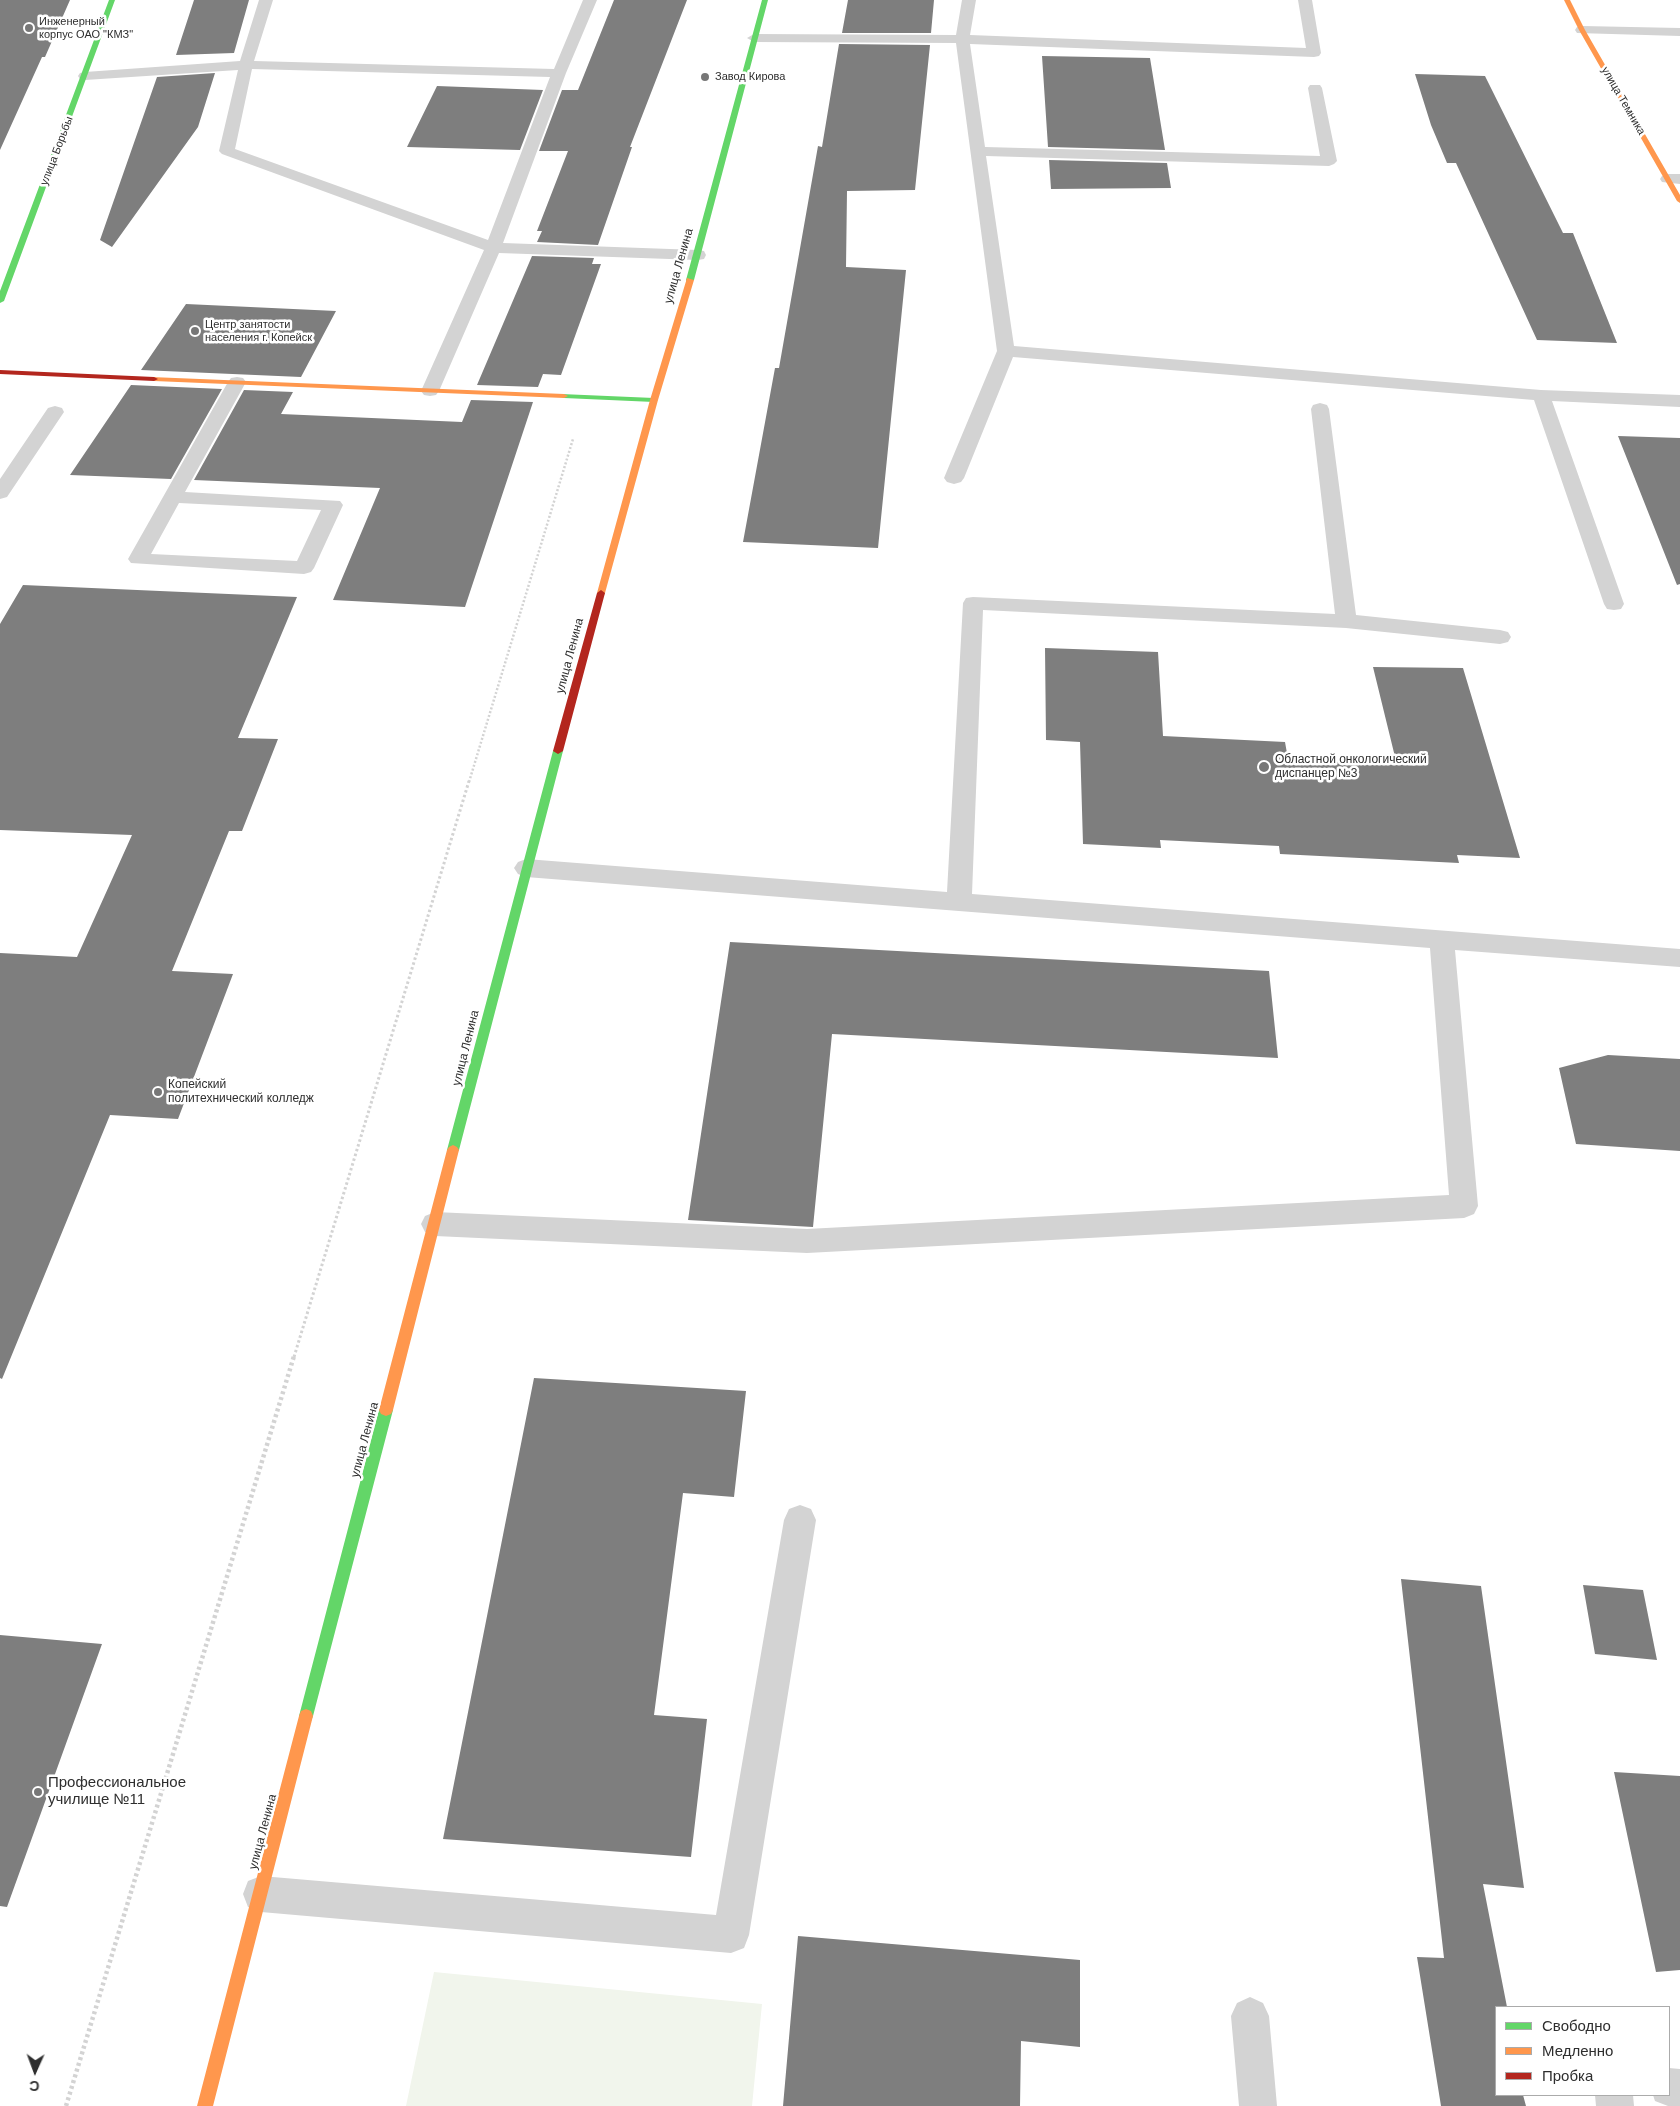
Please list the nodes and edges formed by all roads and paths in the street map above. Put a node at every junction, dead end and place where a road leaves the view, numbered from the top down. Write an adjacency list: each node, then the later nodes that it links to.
1 (112, 0): 14 (street, улица Борьбы)
2 (266, 0): 12 (lane)
3 (590, 0): 13 (lane)
4 (765, 0): 10 (street, улица Ленина)
5 (969, 0): 11 (lane)
6 (1305, 0): 11 (lane)
7 (1567, 0): 8 (street, улица Темника)
8 (1582, 30): 9 (lane); 17 (street, улица Темника)
9 (1680, 32)
10 (754, 38): 11 (lane); 20 (street, улица Ленина)
11 (962, 39): 16 (lane)
12 (246, 65): 13 (lane); 14 (lane); 19 (lane)
13 (559, 73): 19 (lane)
14 (85, 76): 21 (street, улица Борьбы)
15 (1315, 88): 16 (lane)
16 (978, 151): 22 (lane)
17 (1674, 179): 18 (street, улица Темника)
18 (1680, 202)
19 (493, 248): 20 (lane); 25 (lane)
20 (698, 255): 28 (street, улица Ленина)
21 (0, 301)
22 (1006, 351): 26 (lane); 32 (lane)
23 (0, 372): 24 (street)
24 (237, 382): 25 (street); 34 (lane)
25 (430, 391): 27 (street)
26 (1541, 395): 29 (lane); 35 (lane)
27 (586, 398): 28 (street); 46 (path)
28 (654, 400): 38 (street, улица Ленина)
29 (1680, 401)
30 (1320, 409): 36 (lane)
31 (55, 412): 33 (lane)
32 (954, 478)
33 (0, 493)
34 (173, 497): 34 (lane)
35 (1614, 604)
36 (1346, 621): 37 (lane); 39 (lane)
37 (1500, 637)
38 (526, 868): 39 (lane); 42 (street, улица Ленина)
39 (959, 902): 40 (lane)
40 (1442, 940): 41 (lane); 42 (lane)
41 (1680, 958)
42 (435, 1224): 44 (street, улица Ленина)
43 (800, 1520): 44 (lane)
44 (261, 1894): 47 (street, улица Ленина)
45 (1250, 2016): 48 (lane)
46 (66, 2106)
47 (205, 2106)
48 (1258, 2106)

